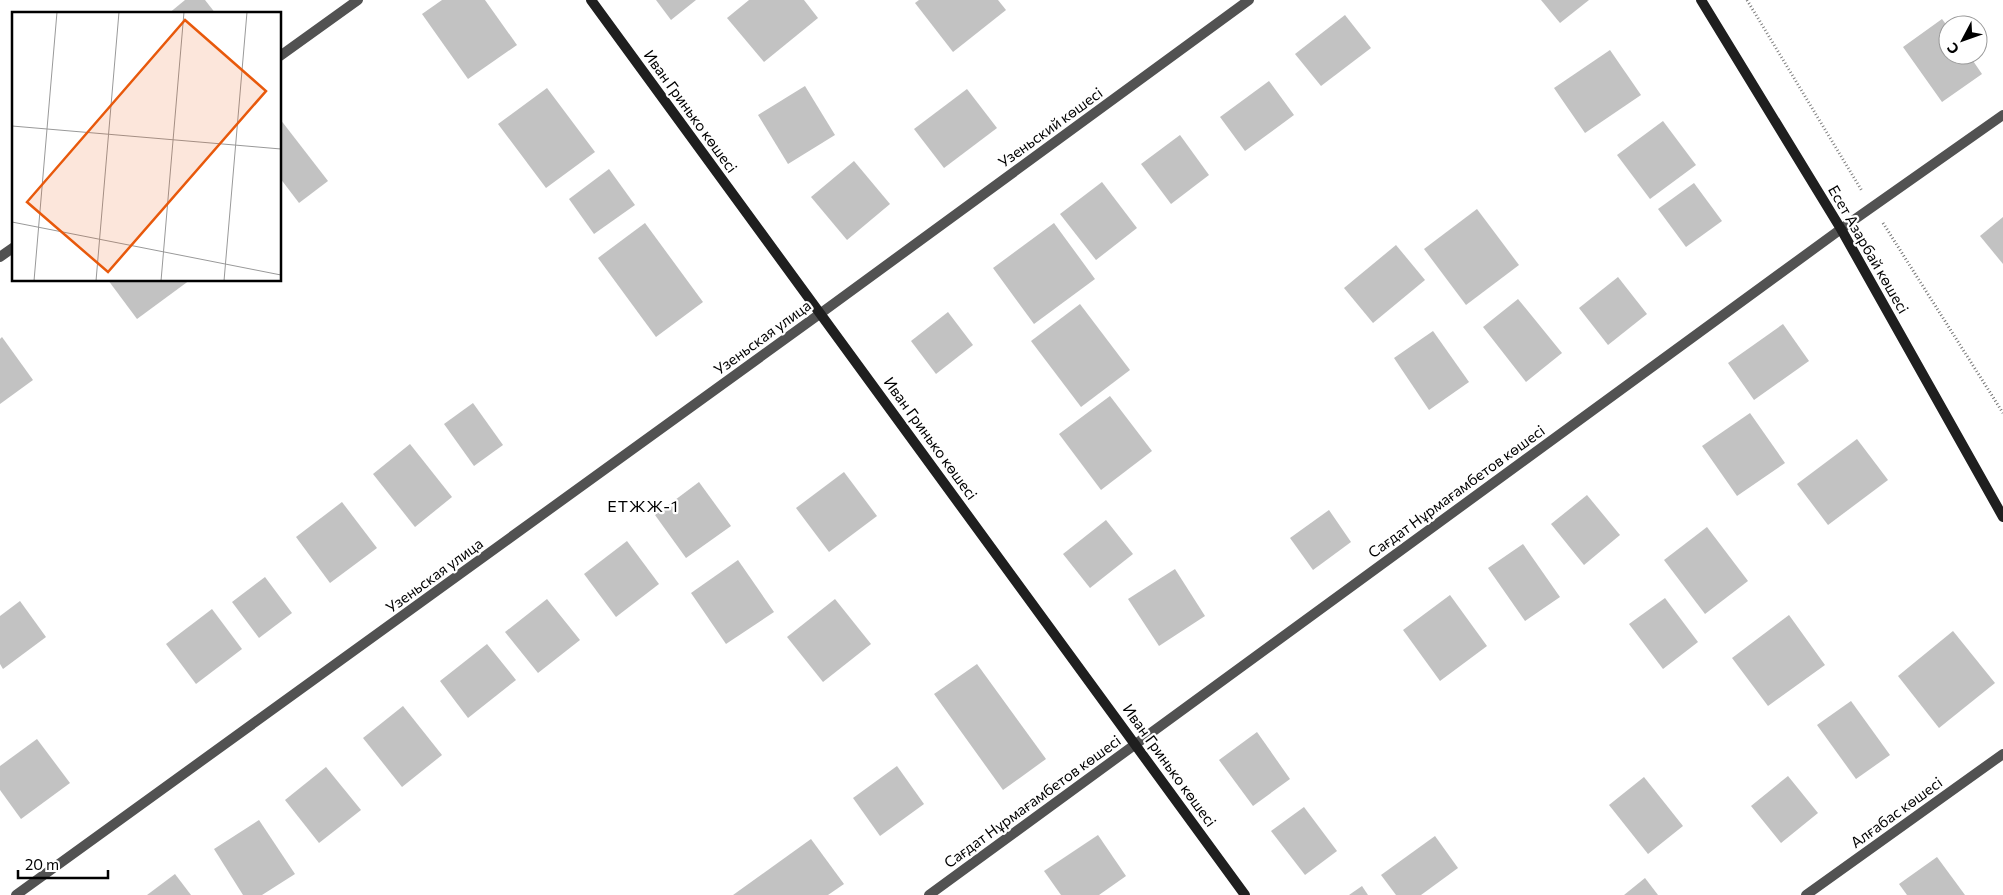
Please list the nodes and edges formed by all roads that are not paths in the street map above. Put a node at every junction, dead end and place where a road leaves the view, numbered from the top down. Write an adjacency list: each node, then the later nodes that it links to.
1 (358, 0): 5 (street)
2 (591, 0): 11 (street, Иван Гринько көшесі)
3 (1249, 0): 10 (street, Узеньский көшесі)
4 (1701, 0): 7 (street, Есет Азарбай көшесі)
5 (281, 55)
6 (2003, 115): 7 (street, Сағдат Нұрмағамбетов көшесі)
7 (1841, 229): 12 (street, Есет Азарбай көшесі); 13 (street, Сағдат Нұрмағамбетов көшесі)
8 (12, 248): 9 (street)
9 (0, 257)
10 (869, 278): 11 (street, Узеньская улица)
11 (821, 313): 13 (street, Иван Гринько көшесі); 15 (street, Узеньская улица)
12 (2003, 517)
13 (1136, 744): 16 (street, Сағдат Нұрмағамбетов көшесі); 17 (street, Иван Гринько көшесі)
14 (2003, 754): 18 (street, Алғабас көшесі)
15 (16, 895)
16 (929, 895)
17 (1245, 895)
18 (1806, 895)

